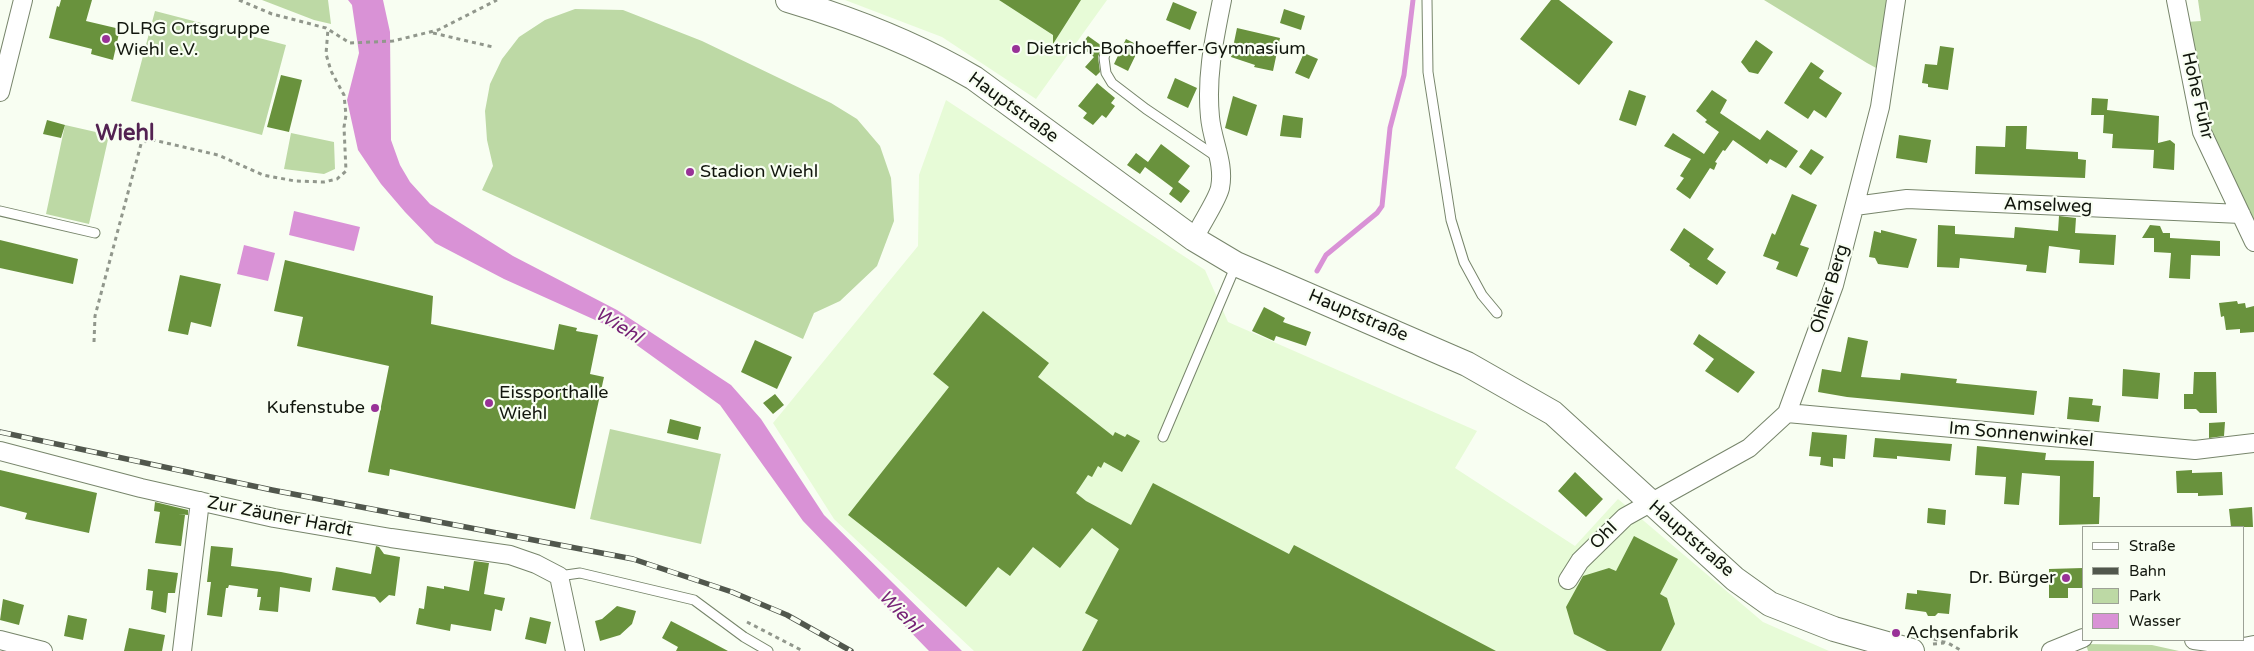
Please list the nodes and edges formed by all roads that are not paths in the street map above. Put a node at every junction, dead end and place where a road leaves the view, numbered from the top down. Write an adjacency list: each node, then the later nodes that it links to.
1 (23, 0): 8 (street)
2 (788, 0): 14 (street, Hauptstraße)
3 (1222, 0): 9 (street)
4 (1427, 0): 17 (lane)
5 (1896, 0): 10 (street, Ohler Berg)
6 (2176, 0): 12 (street, Hohe Fuhr)
7 (1106, 50): 9 (lane)
8 (0, 92)
9 (1220, 158): 14 (street)
10 (1855, 206): 12 (street, Amselweg); 18 (street, Ohler Berg)
11 (0, 211): 13 (lane)
12 (2242, 214): 15 (street, Hohe Fuhr)
13 (94, 233)
14 (1194, 239): 16 (street, Hauptstraße)
15 (2254, 242)
16 (1236, 264): 19 (lane); 23 (street, Hauptstraße)
17 (1497, 313)
18 (1788, 413): 20 (street, Im Sonnenwinkel); 23 (street, Ohler Berg)
19 (1163, 437)
20 (2254, 443)
21 (0, 451): 22 (street, Zur Zäuner Hardt)
22 (200, 501): 24 (street, Zur Zäuner Hardt); 32 (street)
23 (1650, 503): 25 (street, Ohl); 29 (street, Hauptstraße)
24 (559, 576): 33 (street); 34 (lane)
25 (1568, 580)
26 (2082, 638): 35 (street)
27 (0, 640): 31 (street)
28 (2201, 641): 30 (street)
29 (1922, 644)
30 (2254, 645)
31 (43, 651)
32 (182, 651)
33 (575, 651)
34 (768, 651)
35 (2050, 651)

